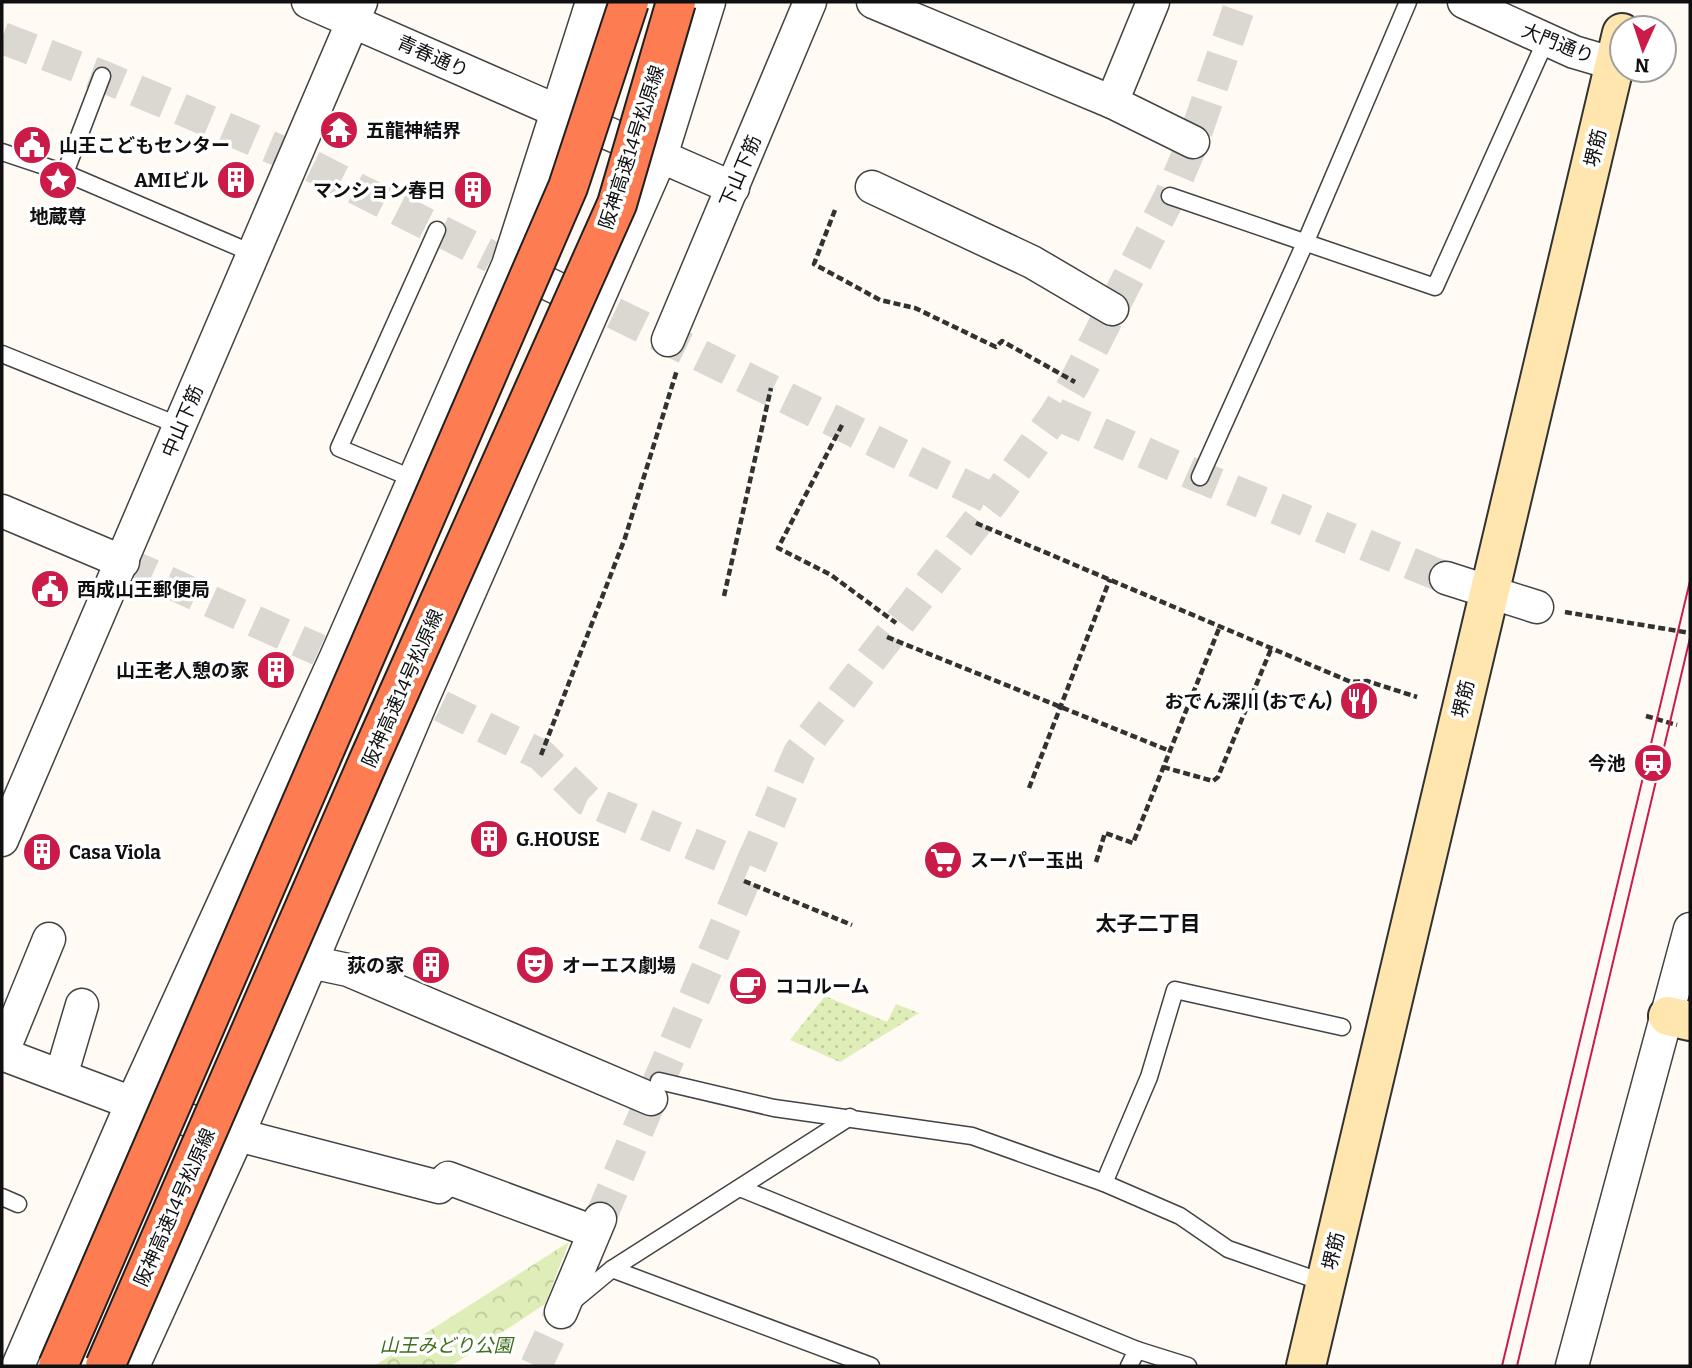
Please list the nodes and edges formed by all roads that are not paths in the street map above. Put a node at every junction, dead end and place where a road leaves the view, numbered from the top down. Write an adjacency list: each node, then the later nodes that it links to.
1 (308, 2): 11 (street, 青春通り)
2 (592, 2): 17 (street)
3 (629, 2): 65 (highway, bridge)
4 (676, 2): 66 (highway, 阪神高速14号松原線, bridge)
5 (709, 2): 20 (street)
6 (810, 2): 23 (street, 下山下筋)
7 (873, 2): 16 (street)
8 (1153, 2): 16 (street)
9 (1408, 2): 26 (lane)
10 (1464, 2): 12 (street, 大門通り)
11 (357, 11): 17 (street, 青春通り); 27 (street, 中山下筋)
12 (1546, 40): 13 (street, 大門通り); 26 (lane)
13 (1608, 42)
14 (102, 76): 21 (lane)
15 (1610, 84): 39 (street, 堺筋)
16 (1111, 102): 18 (street)
17 (556, 111): 20 (street, 青春通り); 35 (street)
18 (1194, 142)
19 (2, 152): 21 (lane)
20 (662, 156): 23 (street, 青春通り); 46 (street)
21 (65, 173): 27 (lane)
22 (872, 187): 30 (street)
23 (733, 188): 31 (street, 下山下筋)
24 (1170, 196): 26 (lane)
25 (437, 230): 35 (lane)
26 (1306, 241): 34 (lane)
27 (252, 253): 33 (street, 中山下筋)
28 (523, 272): 29 (street)
29 (582, 300)
30 (1112, 309)
31 (674, 350)
32 (2, 354): 33 (lane)
33 (180, 426): 37 (street, 中山下筋)
34 (1200, 477)
35 (414, 479): 53 (street)
36 (2, 511): 37 (street)
37 (123, 562): 43 (street, 中山下筋)
38 (1446, 578): 39 (street)
39 (1488, 593): 40 (street); 61 (street, 堺筋)
40 (1537, 607)
41 (351, 664): 42 (street)
42 (410, 691)
43 (2, 840)
44 (1690, 929): 48 (street)
45 (49, 939): 50 (street)
46 (310, 962): 52 (street); 55 (street)
47 (82, 1005): 51 (street)
48 (1679, 1018): 72 (street)
49 (1342, 1027): 56 (lane)
50 (2, 1054): 51 (street)
51 (61, 1076): 53 (street)
52 (655, 1090): 54 (lane)
53 (132, 1103): 55 (street); 64 (street)
54 (850, 1117): 56 (lane); 57 (lane)
55 (239, 1135): 62 (street); 67 (street)
56 (1104, 1183): 61 (lane)
57 (740, 1188): 60 (lane); 63 (lane)
58 (2, 1197): 59 (lane)
59 (18, 1204)
60 (611, 1269): 62 (lane); 68 (lane)
61 (1325, 1283): 71 (street, 堺筋)
62 (562, 1307)
63 (1137, 1350): 69 (lane); 70 (lane)
64 (18, 1366)
65 (58, 1366)
66 (105, 1366)
67 (133, 1366)
68 (871, 1366)
69 (1129, 1366)
70 (1188, 1366)
71 (1306, 1366)
72 (1572, 1366)

